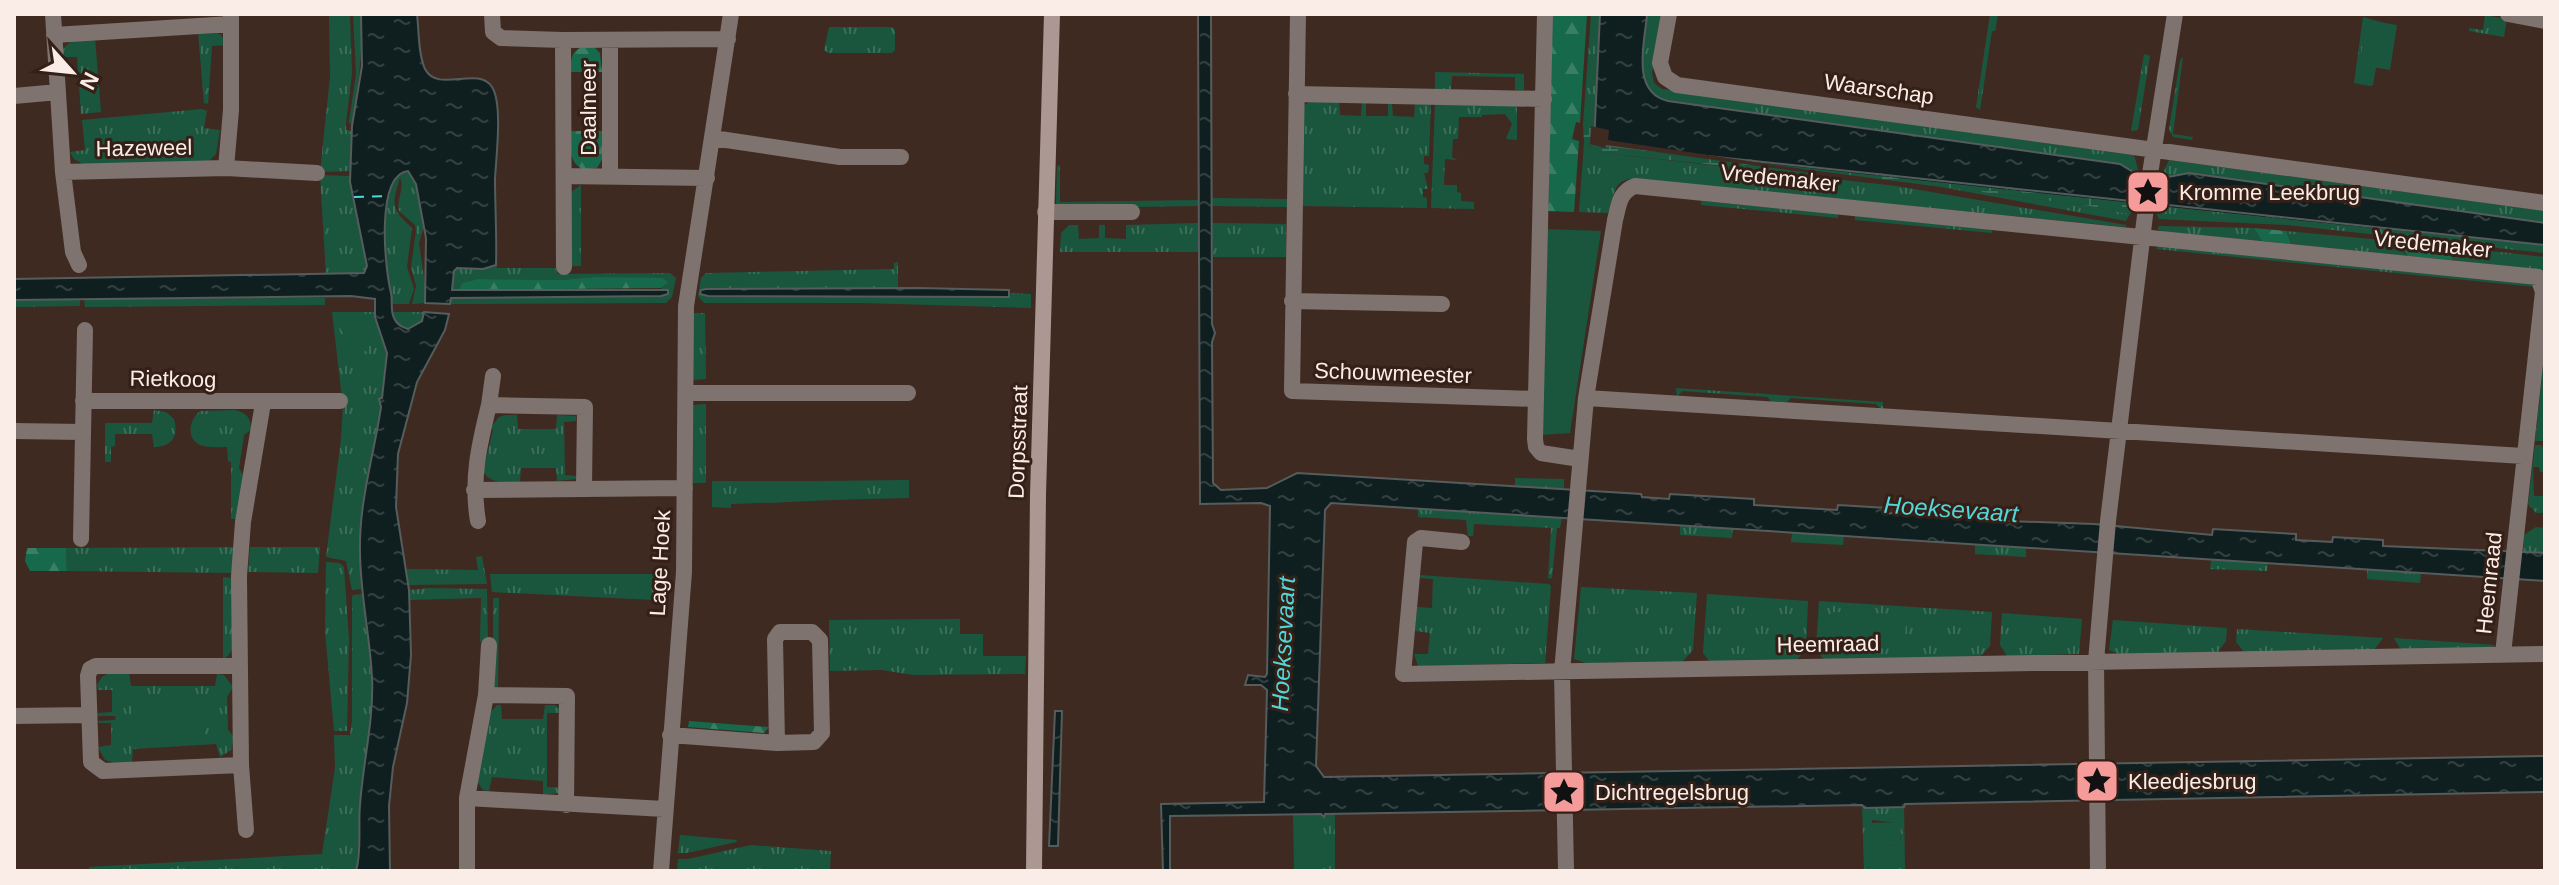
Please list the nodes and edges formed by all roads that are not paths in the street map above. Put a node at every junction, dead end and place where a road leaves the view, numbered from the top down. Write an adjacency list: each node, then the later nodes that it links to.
1 (53, 14): 12 (street)
2 (492, 14): 14 (street)
3 (731, 14): 13 (street, Lage Hoek)
4 (1052, 14): 30 (street, Dorpsstraat)
5 (1298, 14): 17 (street, Schouwmeester)
6 (1545, 14): 19 (street)
7 (1669, 14): 21 (street, Waarschap)
8 (2175, 14): 21 (street)
9 (2508, 14): 11 (street)
10 (231, 19): 12 (street); 23 (street)
11 (2545, 21)
12 (54, 35): 16 (street)
13 (728, 39): 15 (street); 20 (street, Lage Hoek)
14 (563, 40): 15 (street); 26 (street, Daalmeer)
15 (610, 40): 27 (street, Daalmeer)
16 (58, 92): 18 (street); 24 (street)
17 (1296, 94): 19 (street); 35 (street, Schouwmeester)
18 (14, 96)
19 (1544, 99): 42 (street)
20 (713, 138): 22 (street); 28 (street, Lage Hoek)
21 (2154, 151): 29 (street, Waarschap); 32 (street)
22 (901, 157)
23 (226, 168): 24 (street, Hazeweel); 25 (street, Hazeweel)
24 (63, 172): 33 (street)
25 (317, 173)
26 (564, 176): 27 (street, Daalmeer); 34 (street, Daalmeer)
27 (610, 177): 28 (street, Daalmeer)
28 (707, 178): 39 (street, Lage Hoek)
29 (2545, 203)
30 (1045, 212): 31 (street); 77 (street, Dorpsstraat)
31 (1132, 212)
32 (2142, 237): 41 (street, Vredemaker); 49 (street); 50 (street, Vredemaker)
33 (79, 265)
34 (564, 267)
35 (1292, 301): 36 (street); 42 (street, Schouwmeester)
36 (1442, 304)
37 (85, 330): 43 (street)
38 (493, 376): 46 (street)
39 (686, 393): 40 (street); 53 (street, Lage Hoek)
40 (908, 393)
41 (1586, 398): 49 (street); 51 (street, Vredemaker)
42 (1536, 399): 51 (street)
43 (83, 401): 45 (street, Rietkoog); 48 (street)
44 (340, 401): 45 (street, Rietkoog)
45 (263, 403): 63 (street)
46 (489, 405): 52 (street); 54 (street)
47 (14, 431): 48 (street)
48 (82, 432): 57 (street)
49 (2119, 432): 50 (street); 62 (street)
50 (2523, 456): 55 (street, Vredemaker)
51 (1580, 459): 64 (street, Vredemaker)
52 (584, 487): 53 (street); 54 (street)
53 (685, 488): 68 (street, Lage Hoek)
54 (474, 490): 56 (street)
55 (2518, 518): 60 (street, Heemraad)
56 (478, 521)
57 (81, 539)
58 (1462, 542): 64 (street, Heemraad)
59 (489, 645): 65 (street)
60 (2503, 654): 61 (street, Heemraad); 62 (street, Heemraad)
61 (2545, 654)
62 (2096, 661): 64 (street, Heemraad); 79 (street)
63 (240, 666): 66 (street); 70 (street)
64 (1562, 672): 78 (street)
65 (486, 695): 71 (street); 72 (street)
66 (89, 715): 67 (street); 70 (street)
67 (14, 716)
68 (670, 735): 69 (street); 73 (street, Lage Hoek)
69 (777, 743): 69 (street)
70 (241, 765): 74 (street)
71 (467, 798): 72 (street); 75 (street)
72 (566, 805): 73 (street)
73 (664, 809): 76 (street, Lage Hoek)
74 (246, 830)
75 (467, 871)
76 (661, 871)
77 (1034, 871)
78 (1566, 871)
79 (2098, 871)

